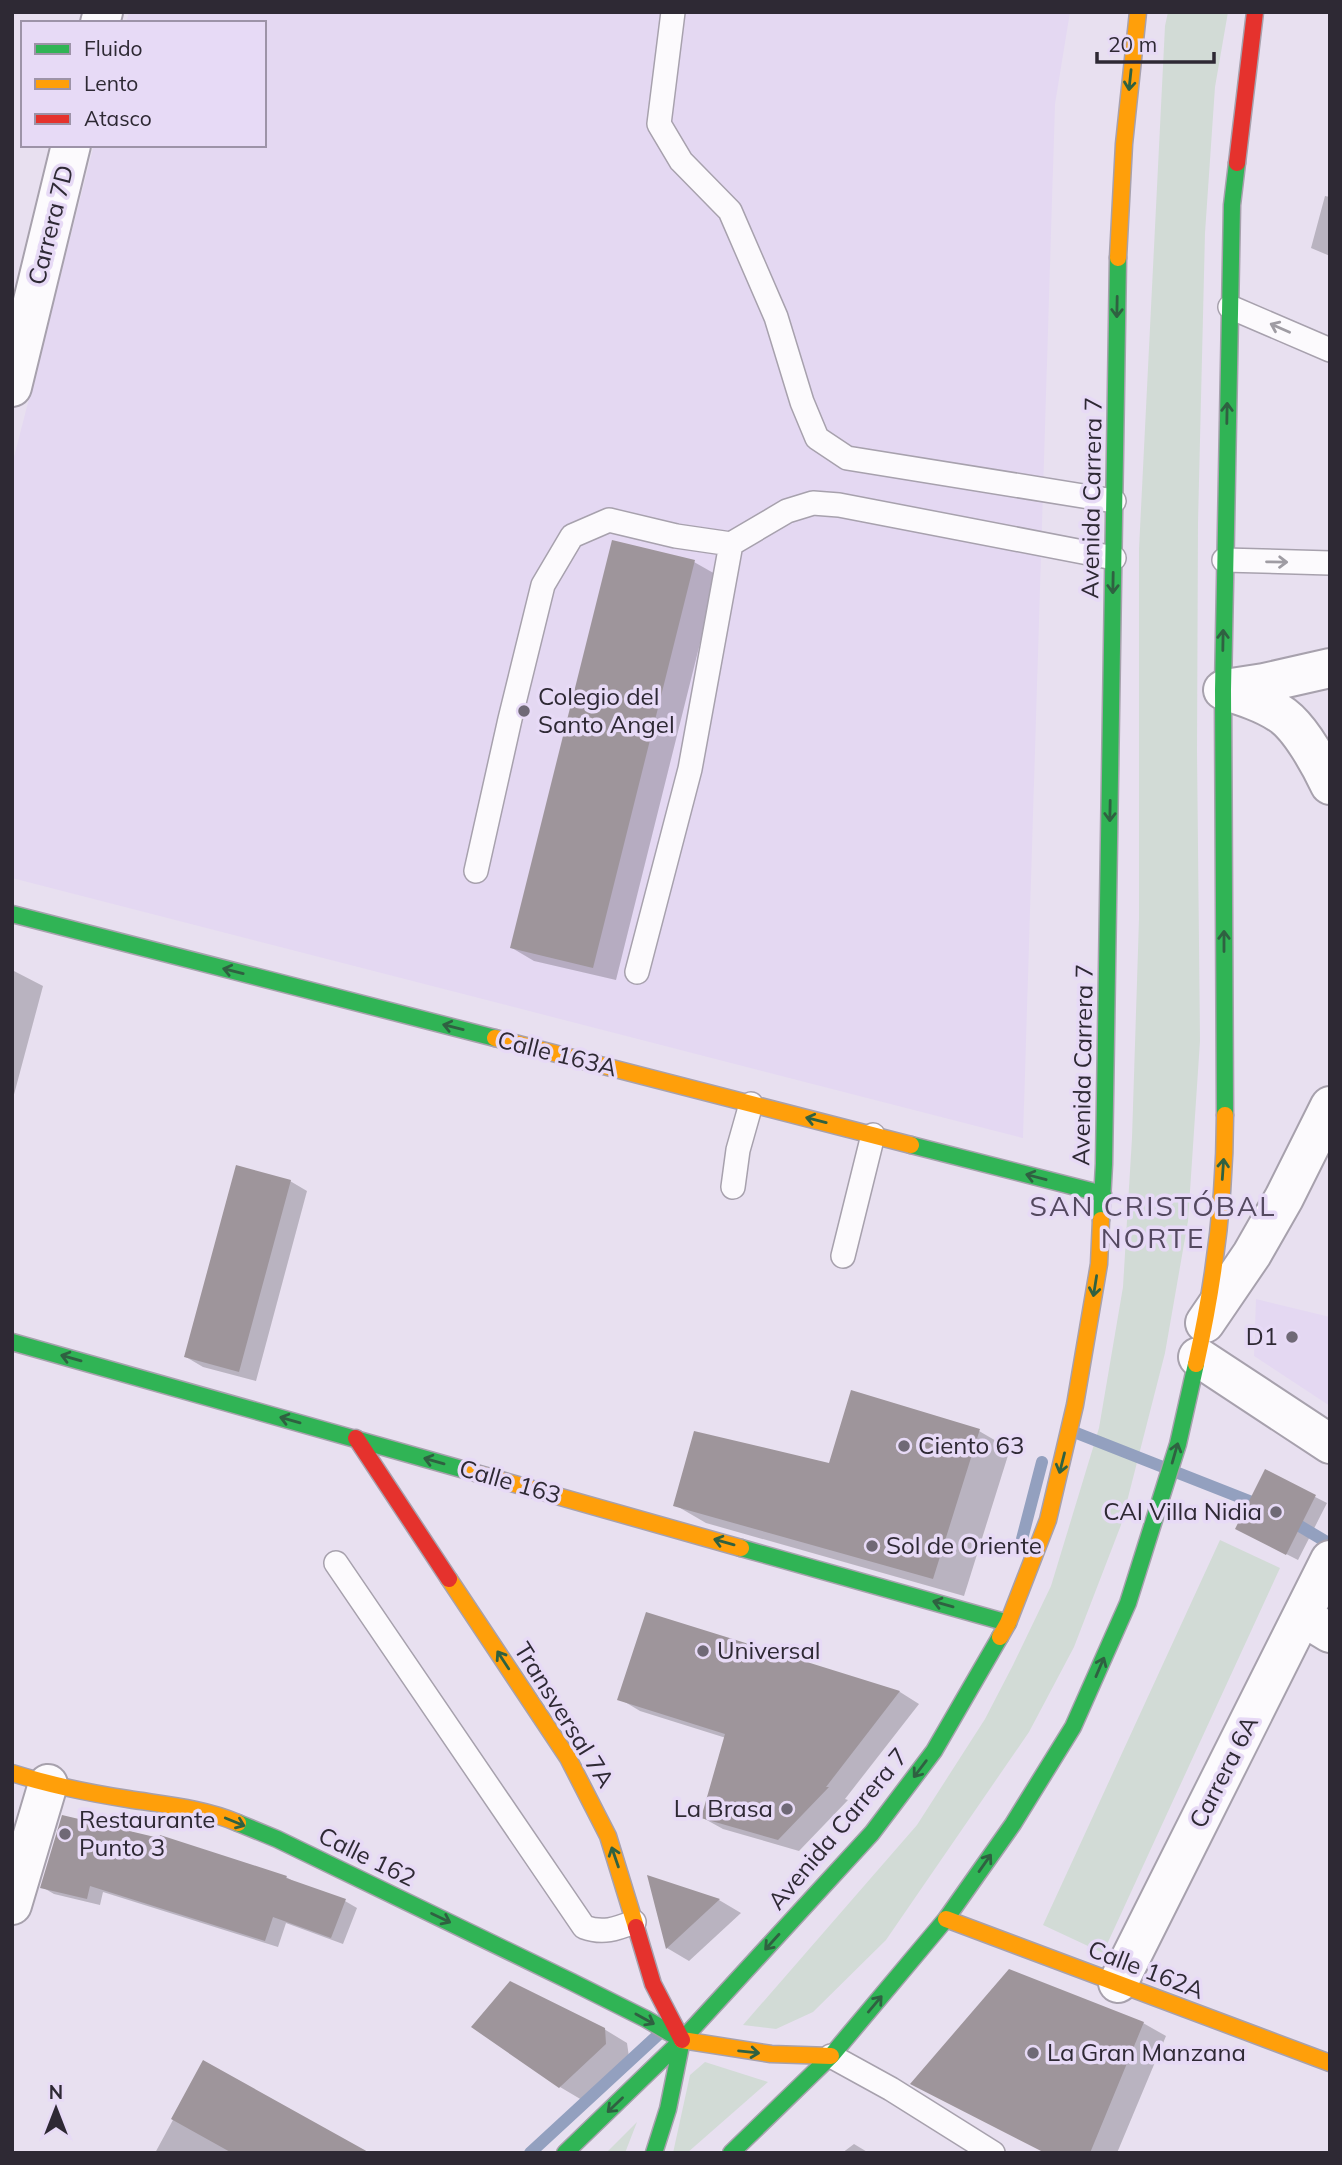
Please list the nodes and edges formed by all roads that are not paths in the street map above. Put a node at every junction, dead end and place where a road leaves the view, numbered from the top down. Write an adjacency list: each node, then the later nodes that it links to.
1 (673, 12): 9 (lane)
2 (1138, 12): 9 (main road, Avenida Carrera 7, one-way to 9)
3 (1255, 12): 5 (main road)
4 (70, 147): 6 (street, Carrera 7D)
5 (1230, 307): 7 (lane, one-way to 5); 12 (main road, one-way to 5)
6 (20, 321): 8 (street, Carrera 7D)
7 (1330, 350)
8 (12, 387)
9 (1114, 501): 11 (main road, Avenida Carrera 7)
10 (731, 544): 11 (lane); 17 (lane); 19 (lane)
11 (1114, 558): 24 (main road, Avenida Carrera 7, one-way to 24)
12 (1224, 560): 13 (lane, one-way to 13); 15 (main road, one-way to 12)
13 (1330, 563)
14 (1330, 668): 15 (street)
15 (1223, 690): 16 (street); 26 (main road, one-way to 15)
16 (1330, 785)
17 (476, 871)
18 (12, 914): 20 (main road, Calle 163A, one-way to 18)
19 (637, 972)
20 (751, 1104): 22 (main road, Calle 163A, one-way to 20); 23 (lane)
21 (1330, 1106): 26 (street)
22 (873, 1135): 24 (main road, Calle 163A, one-way to 22); 25 (lane)
23 (733, 1187)
24 (1102, 1194): 32 (main road, Avenida Carrera 7, one-way to 32)
25 (843, 1256)
26 (1201, 1340): 29 (street); 37 (main road, one-way to 26)
27 (12, 1342): 28 (main road, Calle 163, one-way to 27)
28 (356, 1438): 32 (main road, Calle 163, one-way to 28); 38 (main road, Transversal 7A, one-way to 28)
29 (1330, 1444)
30 (1330, 1560): 33 (street, Carrera 6A)
31 (337, 1563): 38 (lane)
32 (1008, 1623): 40 (main road, Avenida Carrera 7, one-way to 40)
33 (1316, 1624): 39 (street, Carrera 6A)
34 (12, 1773): 35 (main road, Calle 162)
35 (48, 1784): 36 (street); 40 (main road, Calle 162, one-way to 40)
36 (12, 1905)
37 (946, 1919): 39 (main road, Calle 162A); 41 (main road, one-way to 37)
38 (634, 1922): 40 (main road, Transversal 7A)
39 (1118, 1983): 42 (main road, Calle 162A)
40 (682, 2040): 41 (main road, one-way to 41); 43 (main road, Avenida Carrera 7, one-way to 43); 44 (main road)
41 (831, 2056): 45 (main road); 46 (lane)
42 (1330, 2063)
43 (565, 2153)
44 (654, 2153)
45 (730, 2153)
46 (993, 2153)

